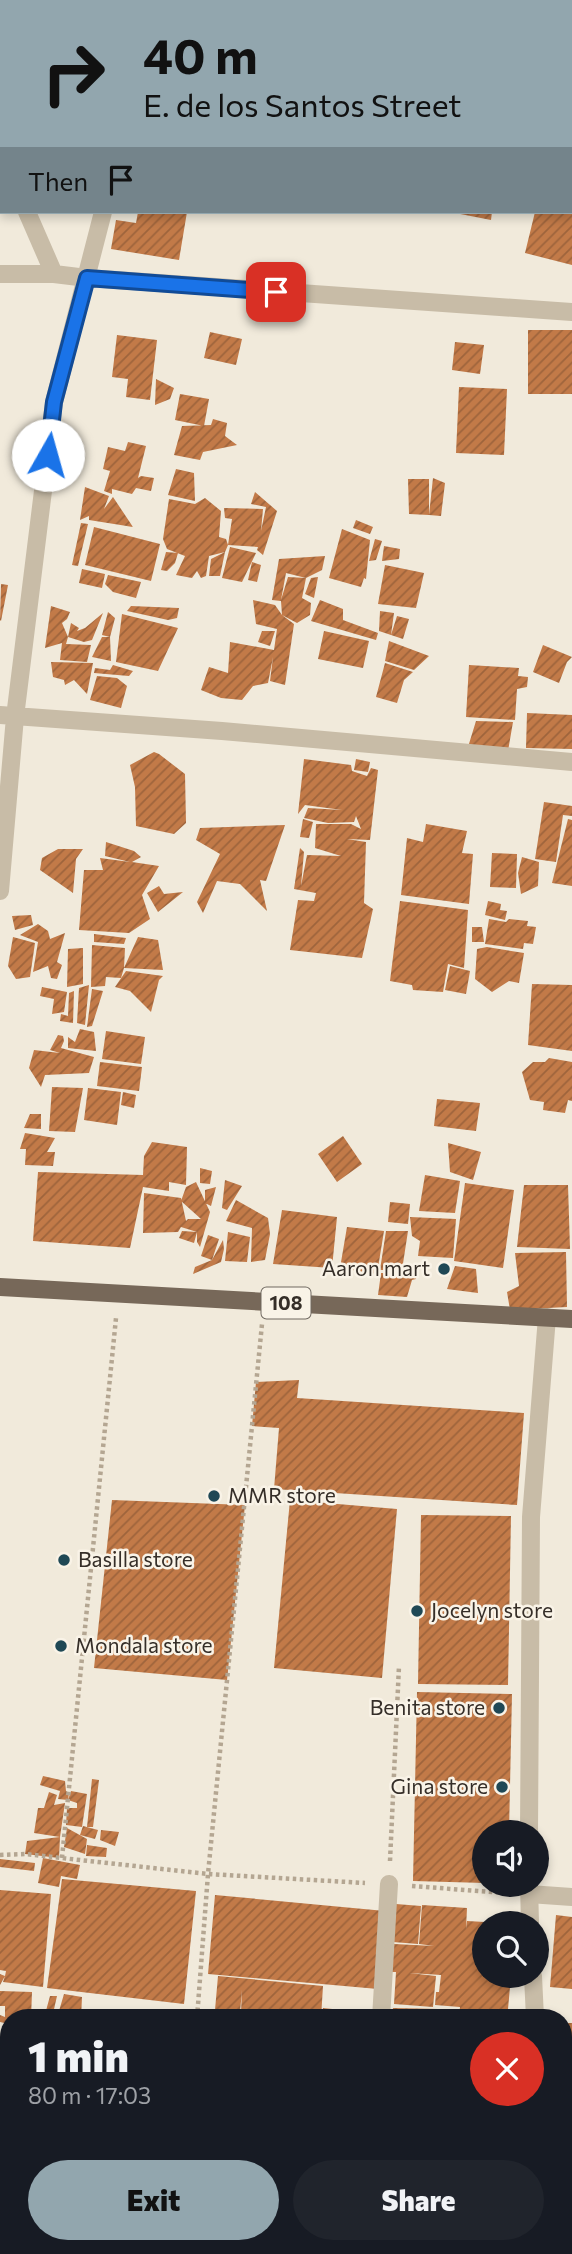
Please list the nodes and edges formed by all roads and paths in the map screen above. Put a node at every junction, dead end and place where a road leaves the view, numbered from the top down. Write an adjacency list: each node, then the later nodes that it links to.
1 (28, 214): 4 (street)
2 (103, 214): 5 (street)
3 (0, 274): 4 (street)
4 (54, 274): 5 (street)
5 (87, 278): 6 (street); 7 (street)
6 (572, 312)
7 (7, 716): 8 (street); 9 (street)
8 (572, 762)
9 (0, 891)
10 (0, 1287): 11 (main road, 108)
11 (118, 1293): 12 (main road, 108); 18 (path)
12 (264, 1302): 13 (main road, 108); 19 (path)
13 (547, 1317): 14 (main road, 108); 16 (street)
14 (572, 1319)
15 (400, 1666): 20 (path)
16 (529, 1820)
17 (0, 1855): 18 (path)
18 (62, 1858): 19 (path)
19 (208, 1874): 20 (path); 25 (path)
20 (389, 1884): 21 (path); 26 (street)
21 (472, 1888)
22 (549, 1893): 23 (street)
23 (572, 1897)
24 (534, 1988): 27 (street)
25 (198, 2009)
26 (382, 2009)
27 (535, 2009)

